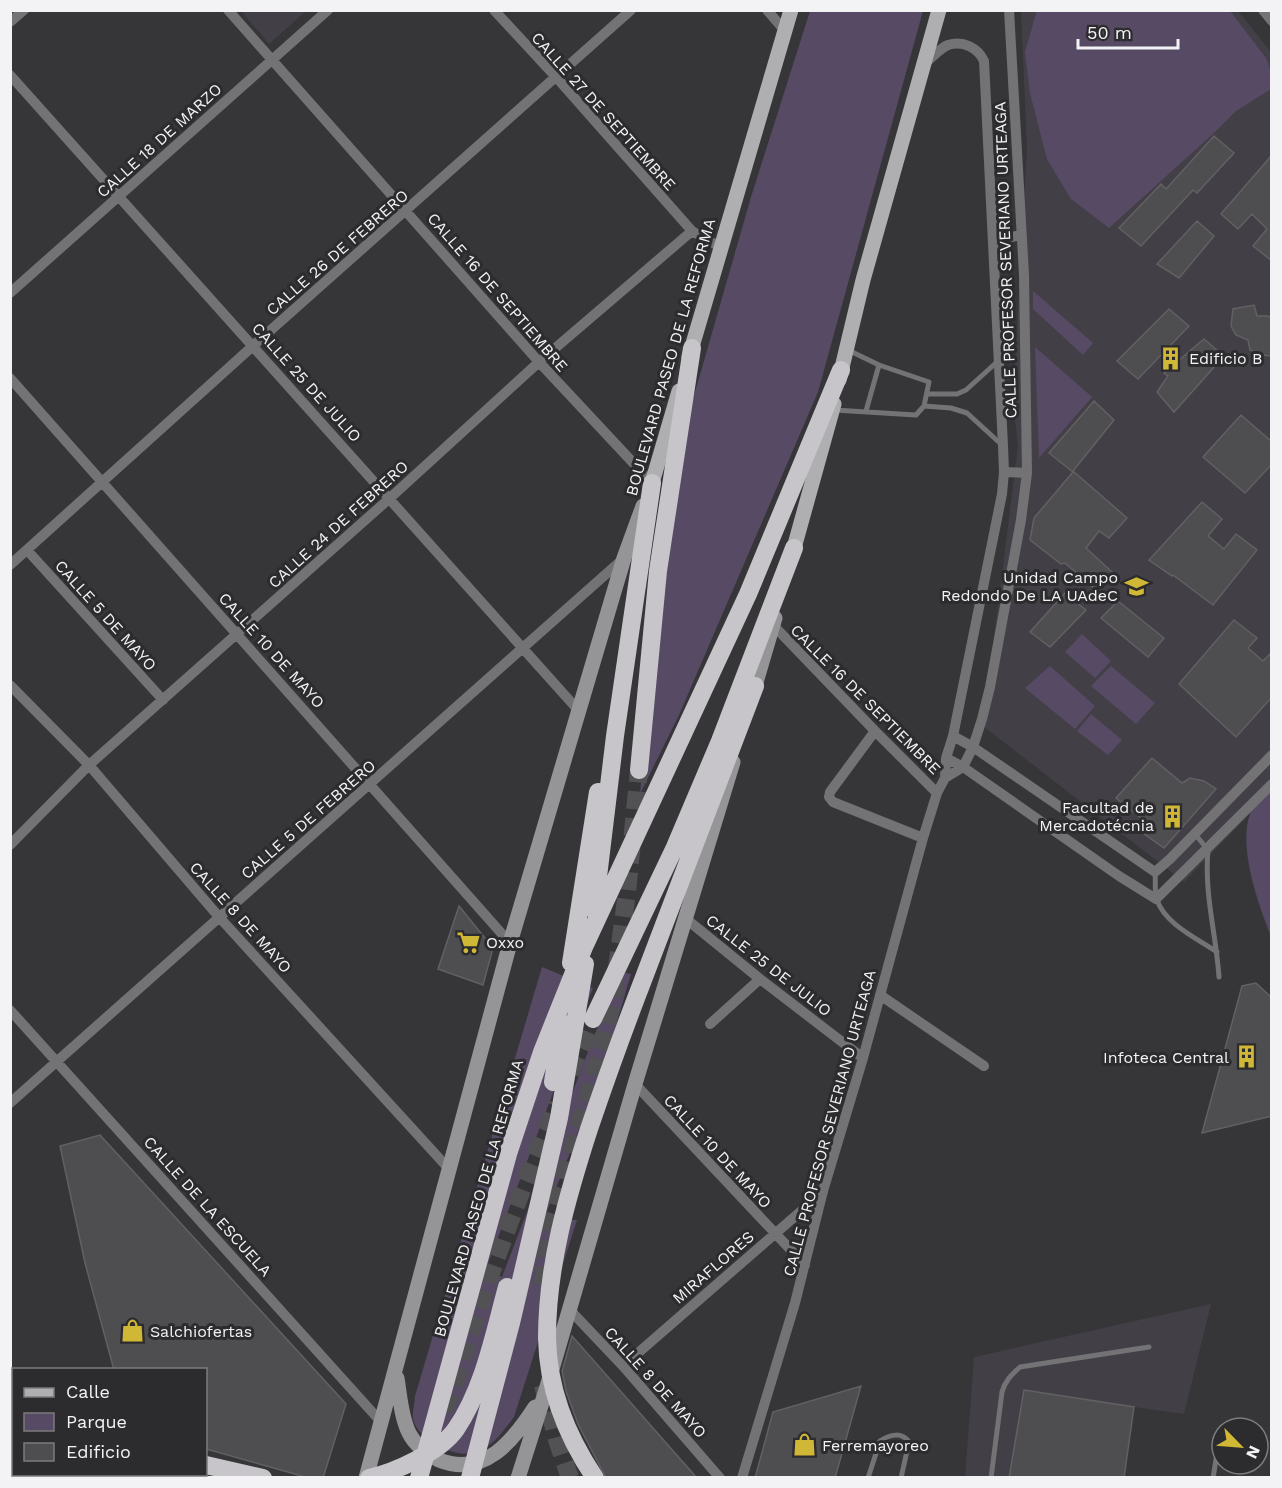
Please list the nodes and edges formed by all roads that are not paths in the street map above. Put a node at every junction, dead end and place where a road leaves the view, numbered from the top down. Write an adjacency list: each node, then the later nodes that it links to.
1 (24, 10): 12 (street)
2 (228, 10): 14 (street, CALLE 16 DE SEPTIEMBRE)
3 (328, 10): 14 (street, CALLE 18 DE MARZO)
4 (494, 10): 17 (street, CALLE 27 DE SEPTIEMBRE)
5 (631, 10): 17 (street, CALLE 26 DE FEBRERO)
6 (767, 10): 13 (street)
7 (791, 10): 13 (main road, BOULEVARD PASEO DE LA REFORMA)
8 (939, 10): 15 (main road, BOULEVARD PASEO DE LA REFORMA)
9 (1009, 10): 21 (street, CALLE PROFESOR SEVERIANO URTEAGA)
10 (1263, 10): 11 (street)
11 (1272, 21)
12 (10, 22)
13 (785, 31): 23 (main road, BOULEVARD PASEO DE LA REFORMA)
14 (272, 60): 18 (street, CALLE 18 DE MARZO); 19 (street, CALLE 16 DE SEPTIEMBRE)
15 (925, 63): 22 (street, CALLE PROFESOR SEVERIANO URTEAGA); 27 (main road, BOULEVARD PASEO DE LA REFORMA)
16 (10, 75): 18 (street, CALLE 25 DE JULIO)
17 (556, 77): 19 (street, CALLE 26 DE FEBRERO); 20 (street, CALLE 27 DE SEPTIEMBRE)
18 (118, 197): 24 (street, CALLE 18 DE MARZO); 25 (street, CALLE 25 DE JULIO)
19 (407, 211): 25 (street, CALLE 26 DE FEBRERO); 29 (street, CALLE 16 DE SEPTIEMBRE)
20 (692, 231): 23 (street, CALLE 27 DE SEPTIEMBRE); 29 (street, CALLE 24 DE FEBRERO)
21 (1022, 236): 22 (street); 39 (street, CALLE PROFESOR SEVERIANO URTEAGA)
22 (993, 241): 28 (street, CALLE PROFESOR SEVERIANO URTEAGA)
23 (720, 247): 26 (main road, BOULEVARD PASEO DE LA REFORMA)
24 (10, 293)
25 (254, 345): 40 (street, CALLE 26 DE FEBRERO); 42 (street, CALLE 25 DE JULIO)
26 (692, 348): 41 (main road, BOULEVARD PASEO DE LA REFORMA); 62 (highway)
27 (847, 350): 30 (lane); 31 (main road, BOULEVARD PASEO DE LA REFORMA)
28 (1000, 360): 33 (lane); 37 (street, CALLE PROFESOR SEVERIANO URTEAGA)
29 (539, 362): 41 (street, CALLE 16 DE SEPTIEMBRE); 42 (street, CALLE 24 DE FEBRERO)
30 (879, 365): 33 (lane); 36 (lane)
31 (841, 370): 35 (main road, BOULEVARD PASEO DE LA REFORMA); 105 (highway, BOULEVARD PASEO DE LA REFORMA)
32 (10, 378): 40 (street, CALLE 10 DE MAYO)
33 (928, 394): 34 (lane)
34 (924, 406): 36 (lane); 37 (lane)
35 (832, 410): 36 (lane); 43 (main road, BOULEVARD PASEO DE LA REFORMA)
36 (866, 411)
37 (1003, 446): 38 (street, CALLE PROFESOR SEVERIANO URTEAGA)
38 (1004, 472): 39 (street); 56 (street, CALLE PROFESOR SEVERIANO URTEAGA)
39 (1027, 473): 57 (street, CALLE PROFESOR SEVERIANO URTEAGA)
40 (103, 483): 44 (street, CALLE 26 DE FEBRERO); 48 (street, CALLE 10 DE MAYO)
41 (651, 483): 45 (main road); 55 (highway, BOULEVARD PASEO DE LA REFORMA)
42 (390, 498): 48 (street, CALLE 24 DE FEBRERO); 49 (street, CALLE 25 DE JULIO)
43 (794, 549): 47 (main road); 81 (highway)
44 (27, 550): 46 (street, CALLE 26 DE FEBRERO); 52 (street, CALLE 5 DE MAYO)
45 (624, 558): 49 (street, CALLE 5 DE FEBRERO); 53 (main road)
46 (10, 565)
47 (773, 625): 50 (main road); 54 (street, CALLE 16 DE SEPTIEMBRE)
48 (237, 634): 52 (street, CALLE 24 DE FEBRERO); 64 (street, CALLE 10 DE MAYO)
49 (521, 648): 53 (street, CALLE 25 DE JULIO); 64 (street, CALLE 5 DE FEBRERO)
50 (755, 686): 74 (main road); 108 (highway)
51 (13, 692): 60 (street, CALLE 8 DE MAYO)
52 (163, 700): 60 (street, CALLE 24 DE FEBRERO)
53 (579, 711): 75 (main road)
54 (875, 731): 66 (street, CALLE 16 DE SEPTIEMBRE); 68 (street)
55 (615, 736): 104 (highway); 106 (highway, BOULEVARD PASEO DE LA REFORMA)
56 (953, 736): 57 (street); 59 (street, CALLE PROFESOR SEVERIANO URTEAGA)
57 (973, 747): 61 (street, CALLE PROFESOR SEVERIANO URTEAGA); 71 (street)
58 (1272, 755): 67 (street)
59 (946, 759): 61 (street); 63 (street, CALLE PROFESOR SEVERIANO URTEAGA)
60 (89, 765): 69 (street, CALLE 24 DE FEBRERO); 73 (street, CALLE 8 DE MAYO)
61 (963, 767): 63 (street); 72 (street)
62 (639, 770)
63 (945, 778): 66 (street, CALLE PROFESOR SEVERIANO URTEAGA)
64 (370, 784): 73 (street, CALLE 5 DE FEBRERO); 75 (street, CALLE 10 DE MAYO)
65 (1272, 784): 70 (street)
66 (937, 793): 68 (street, CALLE PROFESOR SEVERIANO URTEAGA)
67 (1195, 834): 70 (lane); 71 (street)
68 (923, 838): 79 (street, CALLE PROFESOR SEVERIANO URTEAGA)
69 (10, 845)
70 (1208, 849): 72 (street); 76 (lane)
71 (1155, 872): 72 (lane)
72 (1156, 899): 76 (lane)
73 (219, 917): 84 (street, CALLE 5 DE FEBRERO); 88 (street, CALLE 8 DE MAYO)
74 (685, 918): 78 (street, CALLE 25 DE JULIO); 86 (main road)
75 (510, 943): 88 (main road)
76 (1217, 952): 77 (lane)
77 (1219, 977)
78 (760, 979): 82 (street); 83 (street, CALLE 25 DE JULIO)
79 (880, 995): 83 (street, CALLE PROFESOR SEVERIANO URTEAGA); 85 (street)
80 (10, 1010): 84 (street, CALLE DE LA ESCUELA)
81 (592, 1019)
82 (710, 1024)
83 (863, 1058): 89 (street, CALLE PROFESOR SEVERIANO URTEAGA)
84 (58, 1060): 87 (street, CALLE 5 DE FEBRERO); 97 (street, CALLE DE LA ESCUELA)
85 (984, 1066)
86 (634, 1084): 90 (street, CALLE 10 DE MAYO); 92 (main road)
87 (10, 1103)
88 (448, 1169): 95 (main road)
89 (824, 1191): 90 (street, MIRAFLORES); 91 (street, CALLE PROFESOR SEVERIANO URTEAGA)
90 (774, 1233): 91 (street, CALLE 10 DE MAYO); 94 (street, MIRAFLORES)
91 (805, 1265): 110 (street, CALLE PROFESOR SEVERIANO URTEAGA)
92 (568, 1308): 94 (street, CALLE 8 DE MAYO); 96 (main road)
93 (1149, 1347): 113 (lane)
94 (623, 1366): 109 (street, CALLE 8 DE MAYO)
95 (396, 1372): 96 (main road); 97 (main road)
96 (546, 1390): 107 (main road)
97 (382, 1423): 104 (main road)
98 (207, 1457): 103 (main road)
99 (207, 1465): 102 (highway)
100 (10, 1476): 101 (main road)
101 (18, 1478)
102 (263, 1478)
103 (275, 1478)
104 (367, 1478)
105 (419, 1478)
106 (470, 1478)
107 (518, 1478)
108 (595, 1478)
109 (720, 1478)
110 (742, 1478)
111 (868, 1478): 112 (lane)
112 (901, 1478)
113 (991, 1478)

